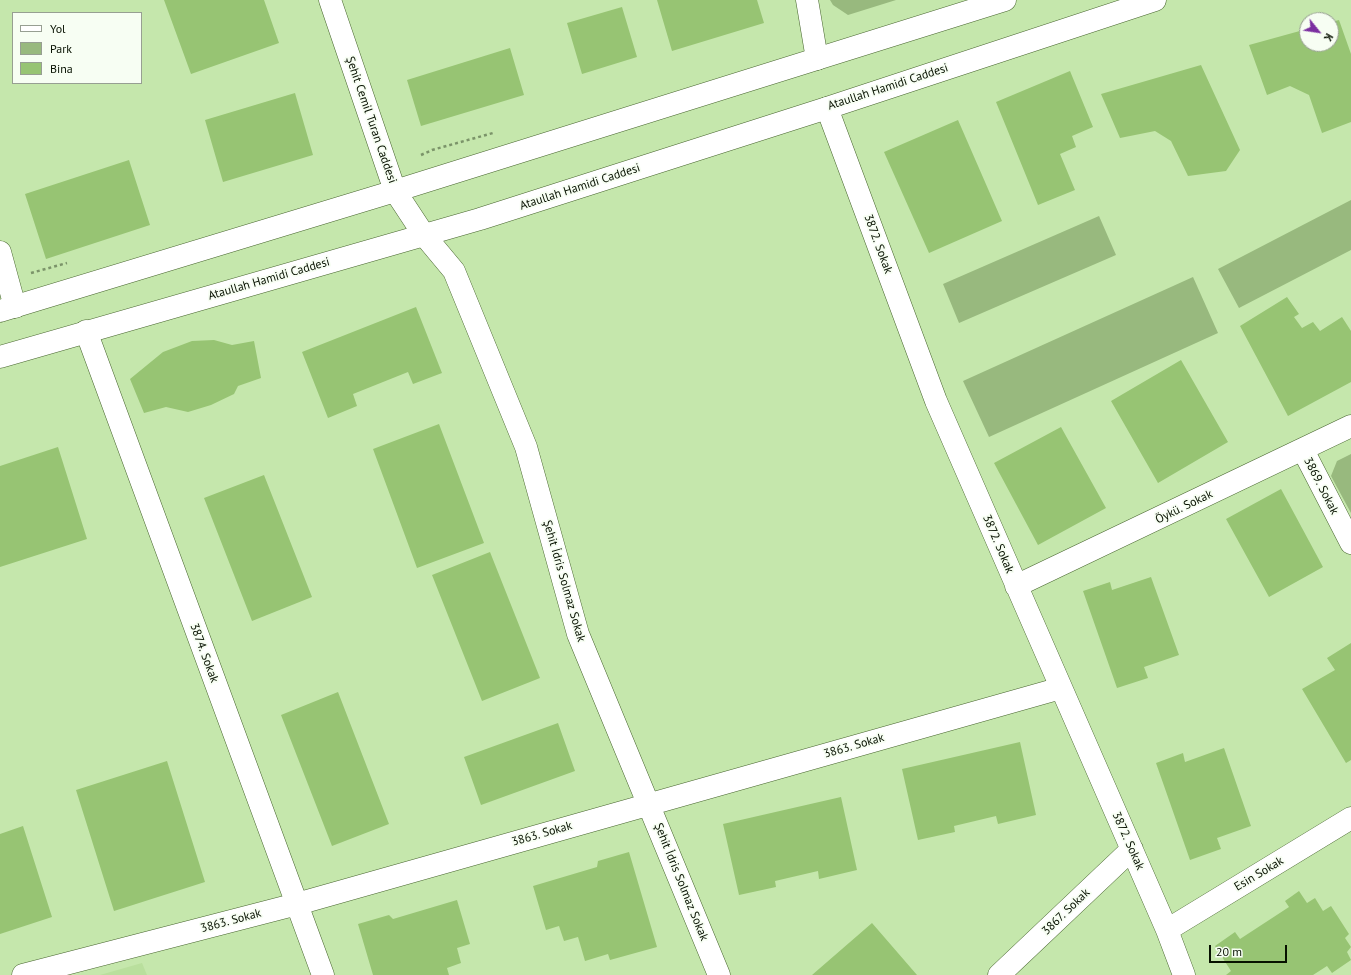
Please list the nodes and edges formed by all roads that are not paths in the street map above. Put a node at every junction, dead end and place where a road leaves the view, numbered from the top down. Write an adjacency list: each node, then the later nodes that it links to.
1 (330, 0): 7 (street, Şehit Cemil Turan Caddesi)
2 (807, 0): 5 (street)
3 (1005, 0): 5 (street)
4 (1155, 0): 6 (street, Ataullah Hamidi Caddesi)
5 (817, 59): 7 (street)
6 (827, 108): 8 (street, Ataullah Hamidi Caddesi); 16 (street, 3872. Sokak)
7 (395, 191): 8 (street, Şehit Cemil Turan Caddesi); 10 (street)
8 (424, 235): 11 (street, Ataullah Hamidi Caddesi); 18 (street, Şehit İdris Solmaz Sokak)
9 (0, 252): 10 (street)
10 (8, 309)
11 (86, 331): 12 (street, Ataullah Hamidi Caddesi); 21 (street, 3874. Sokak)
12 (0, 357)
13 (1351, 426): 14 (street, Öykü. Sokak)
14 (1303, 450): 15 (street, 3869. Sokak); 16 (street, Öykü. Sokak)
15 (1351, 543)
16 (1016, 586): 17 (street, 3872. Sokak)
17 (1061, 688): 18 (street, 3863. Sokak); 20 (street, 3872. Sokak)
18 (649, 803): 21 (street, 3863. Sokak); 25 (street, Şehit İdris Solmaz Sokak)
19 (1351, 818): 22 (street, Esin Sokak)
20 (1132, 849): 22 (street, 3872. Sokak); 26 (street, 3867. Sokak)
21 (297, 904): 23 (street, 3863. Sokak); 24 (street, 3874. Sokak)
22 (1167, 930): 27 (street, 3872. Sokak)
23 (23, 975)
24 (323, 975)
25 (719, 975)
26 (999, 975)
27 (1184, 975)

